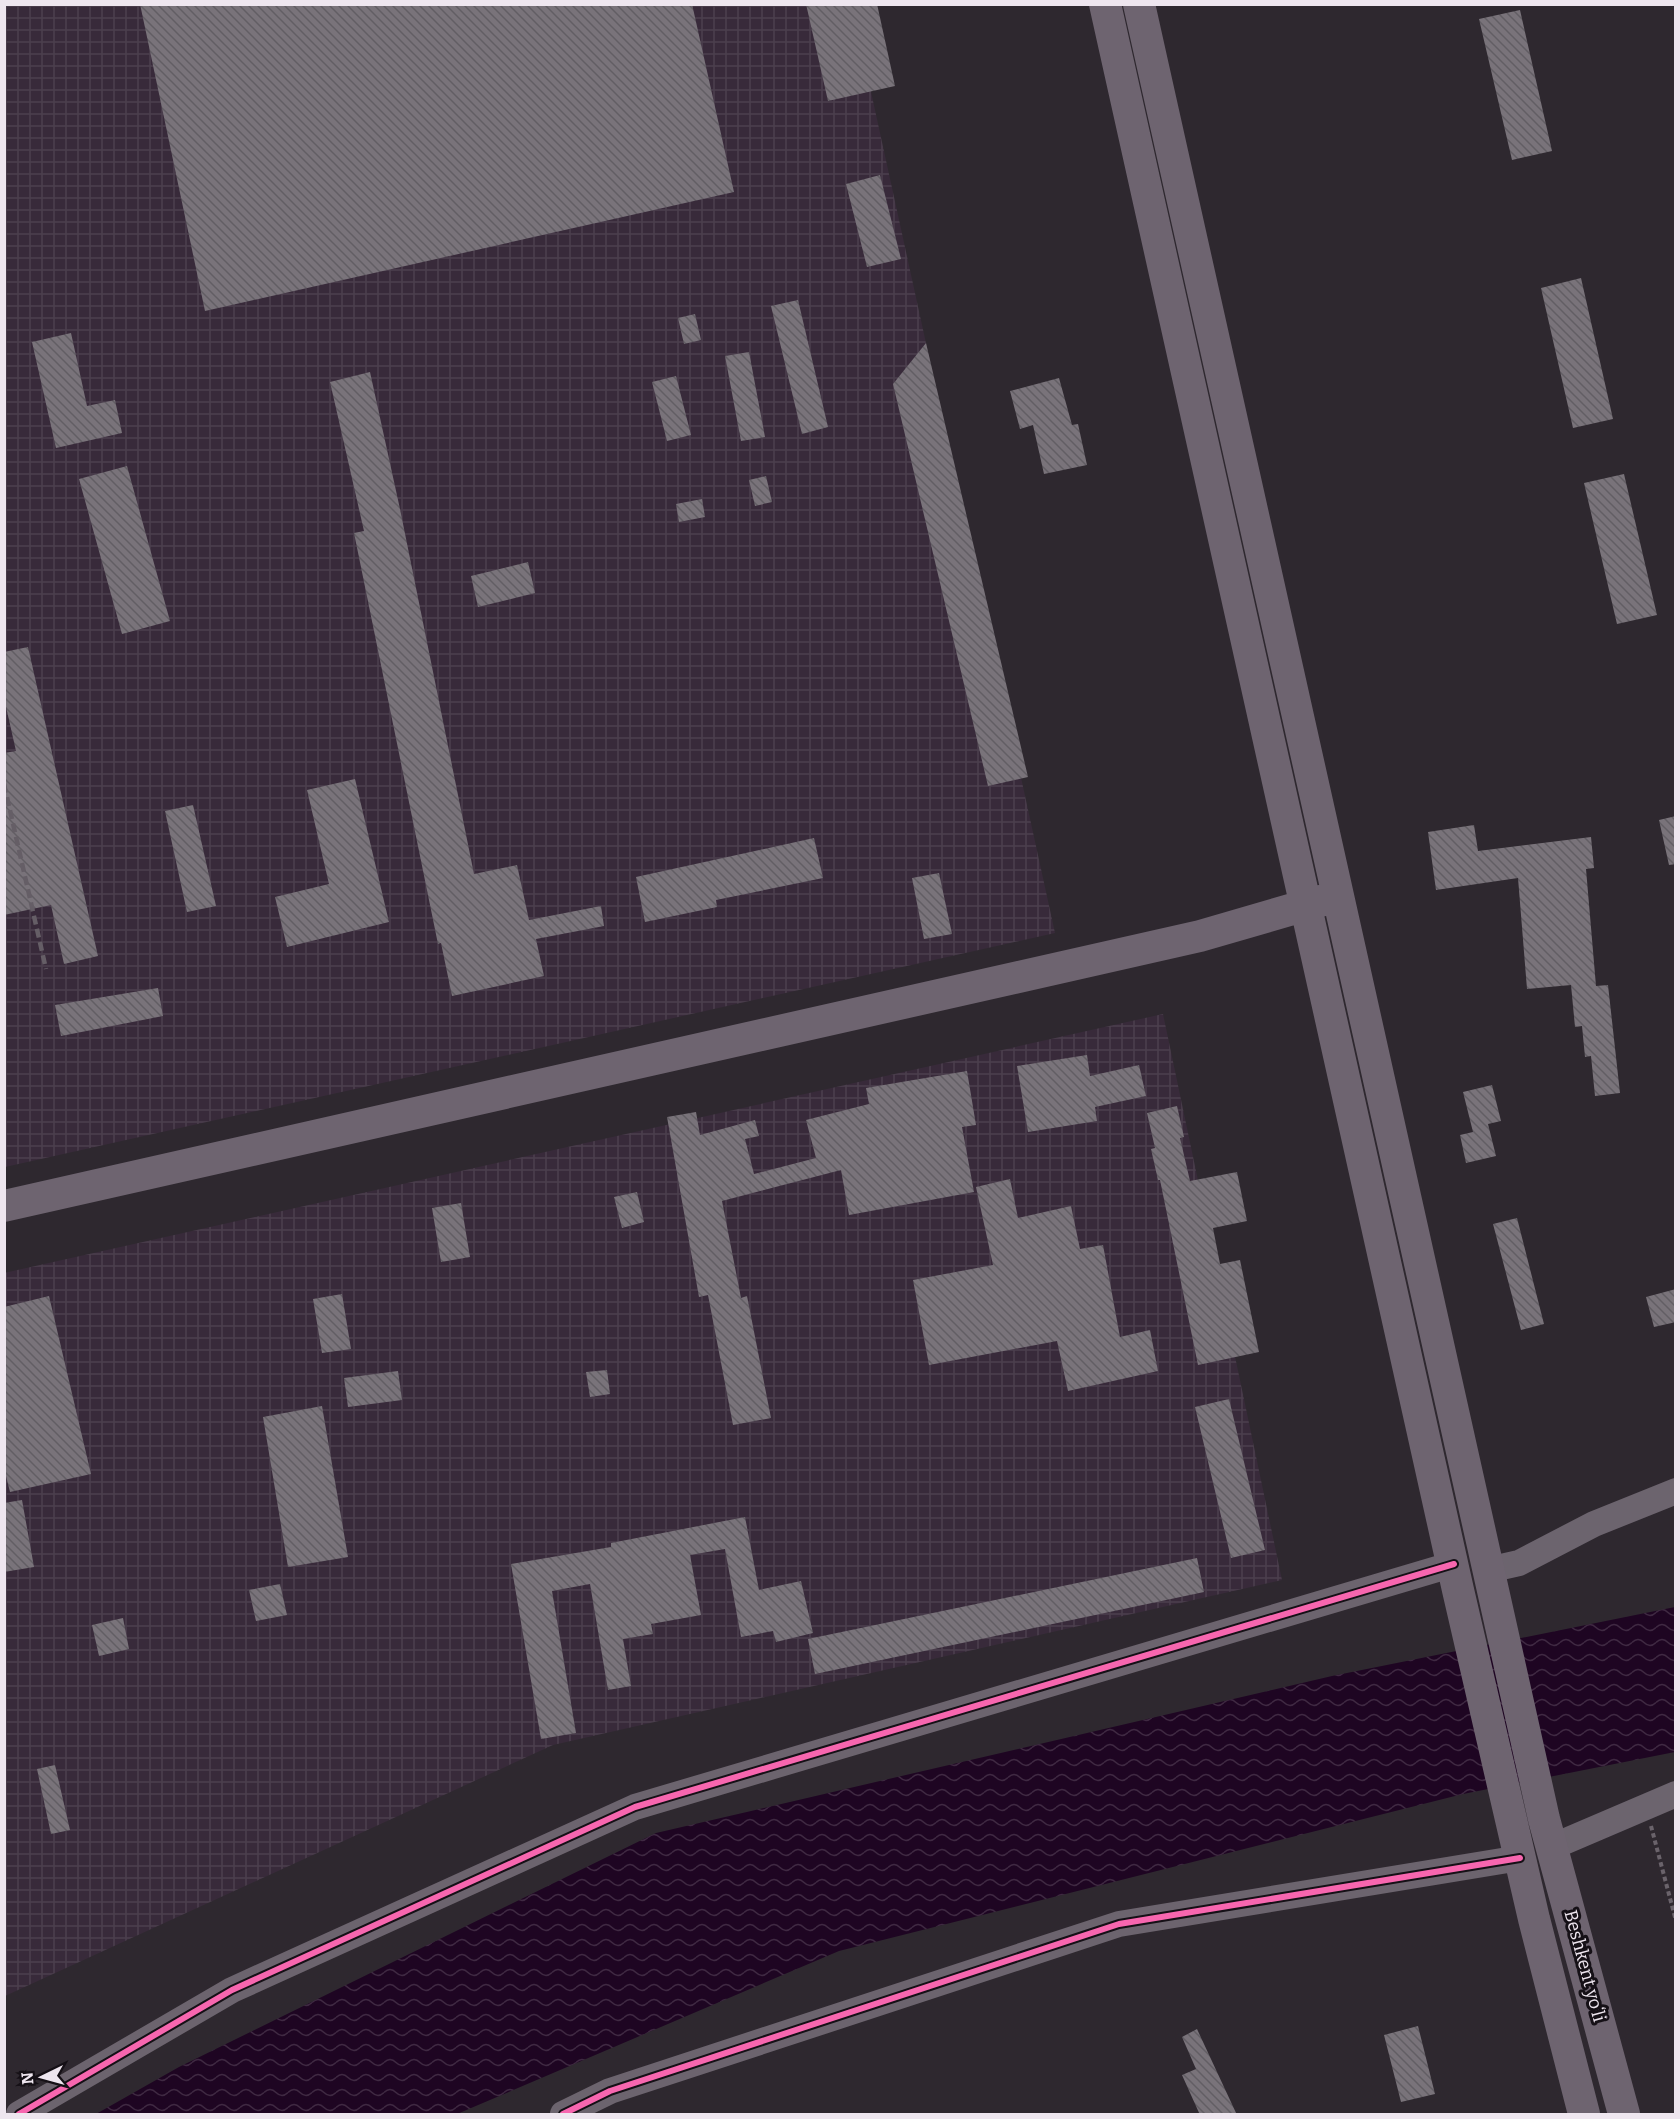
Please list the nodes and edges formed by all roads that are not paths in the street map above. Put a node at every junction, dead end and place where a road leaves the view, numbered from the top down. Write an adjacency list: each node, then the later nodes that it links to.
1 (1105, 4): 4 (main road, Beshkent yoʻli)
2 (1139, 4): 3 (main road, Beshkent yoʻli)
3 (1339, 897): 4 (main road); 7 (main road, Beshkent yoʻli)
4 (1305, 904): 5 (main road); 8 (main road, Beshkent yoʻli)
5 (4, 1206)
6 (1676, 1491): 7 (street)
7 (1489, 1575): 10 (main road, Beshkent yoʻli)
8 (1456, 1577): 11 (main road, Beshkent yoʻli); 12 (street)
9 (1676, 1794): 10 (street)
10 (1548, 1833): 15 (main road, Beshkent yoʻli)
11 (1520, 1858): 13 (street); 14 (main road, Beshkent yoʻli)
12 (19, 2115)
13 (563, 2115)
14 (1584, 2115)
15 (1624, 2115)

